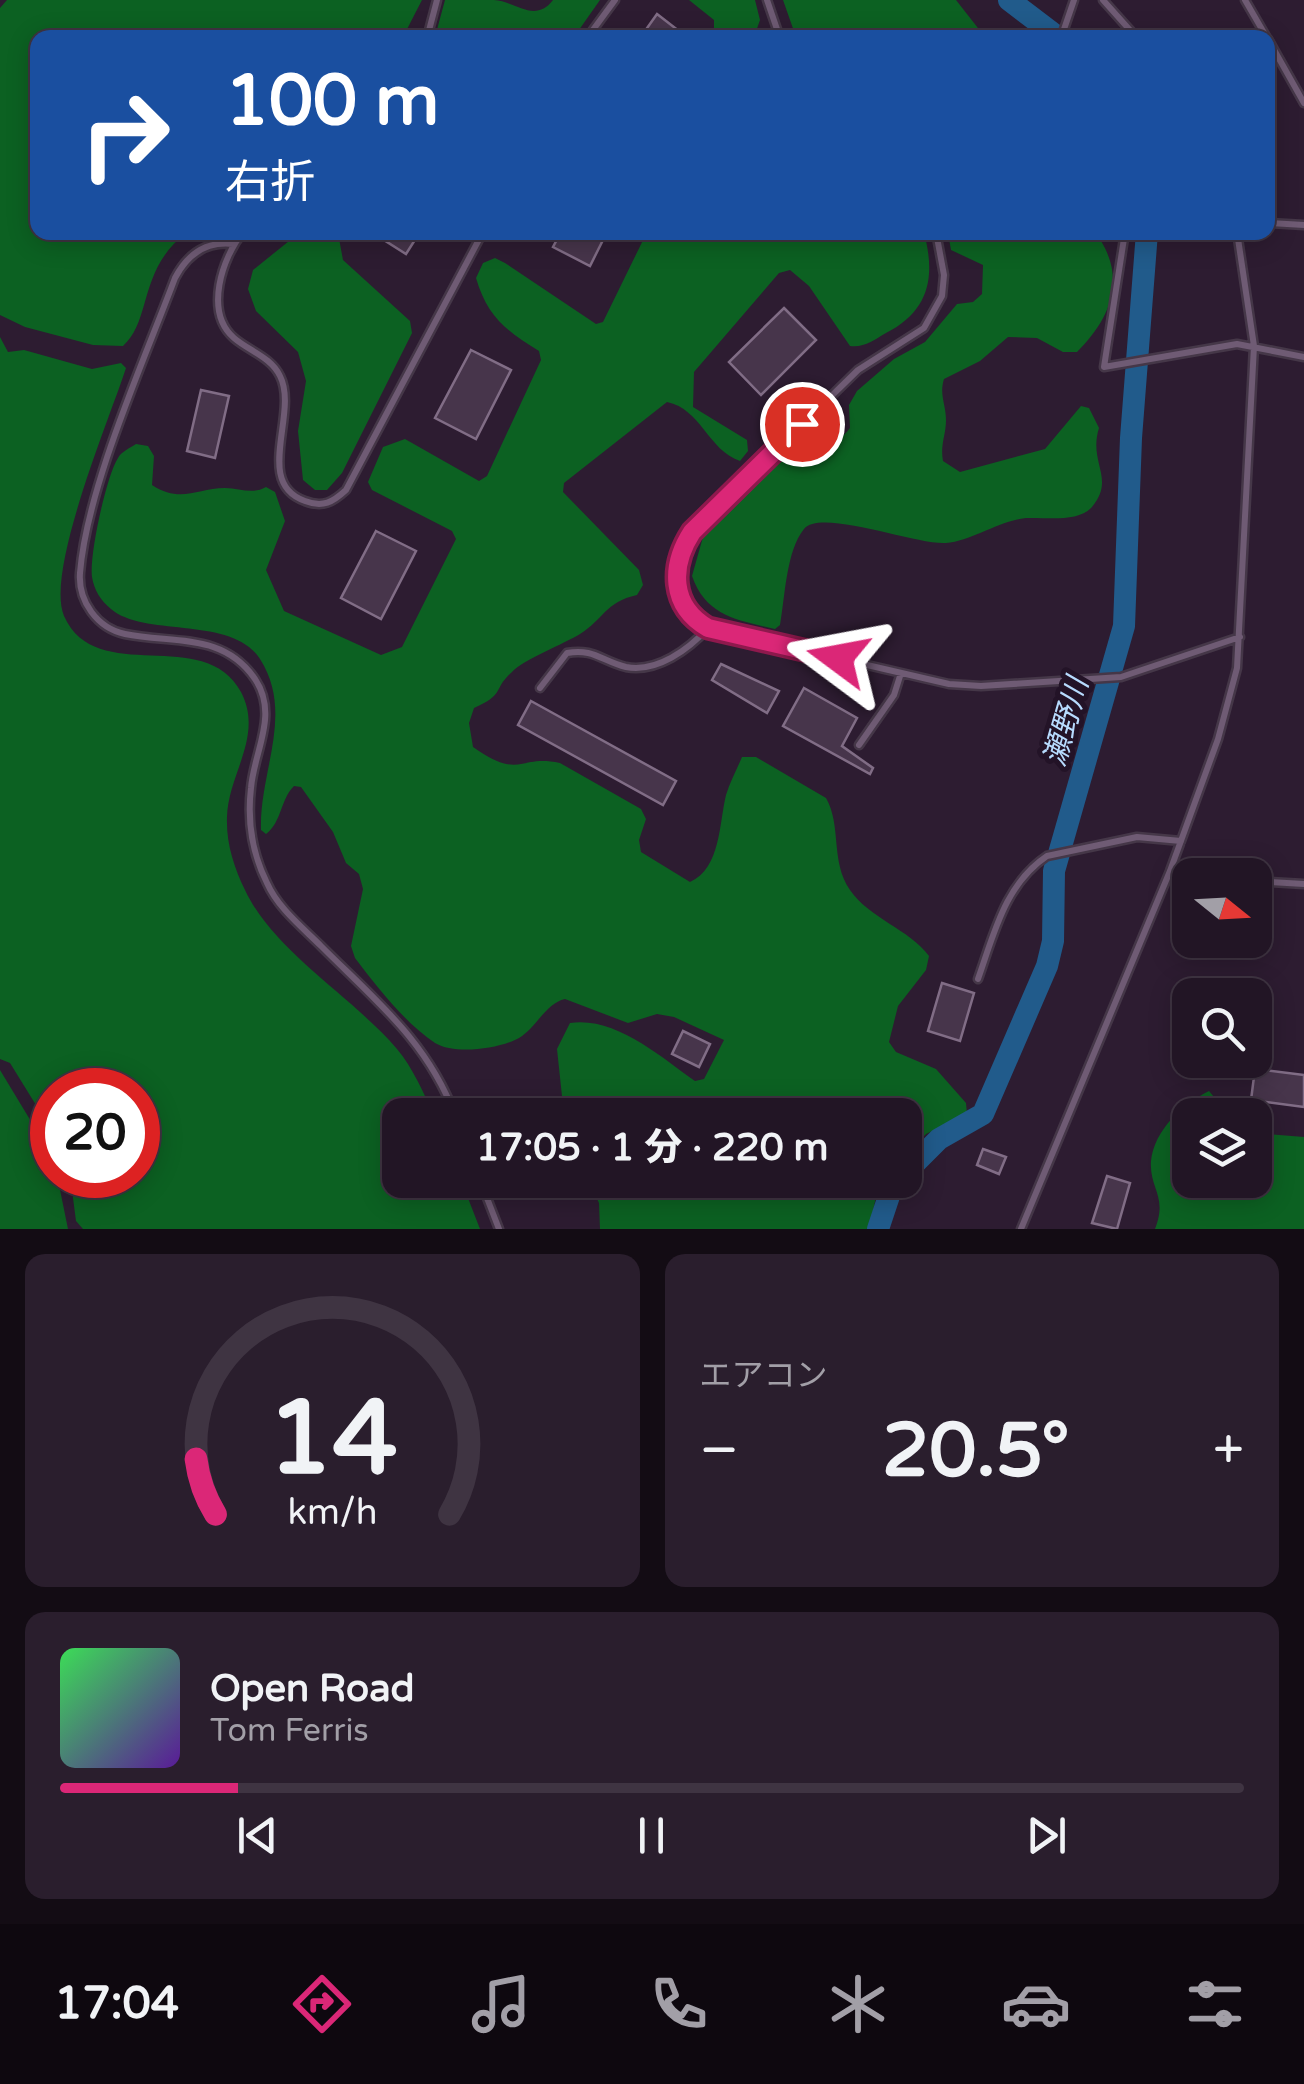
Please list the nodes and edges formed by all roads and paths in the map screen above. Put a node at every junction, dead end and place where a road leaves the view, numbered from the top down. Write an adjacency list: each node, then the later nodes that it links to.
1 (437, 0): 7 (lane)
2 (614, 0): 8 (lane)
3 (768, 0): 9 (lane)
4 (1074, 0): 10 (lane)
5 (1103, 0): 11 (lane)
6 (1246, 0): 12 (lane)
7 (428, 30)
8 (593, 30)
9 (777, 30)
10 (1064, 30)
11 (1130, 30)
12 (1263, 30)
13 (1275, 52): 14 (lane)
14 (1304, 103)
15 (1275, 223): 16 (lane)
16 (1304, 225)
17 (236, 240): 22 (lane)
18 (479, 240): 22 (lane)
19 (938, 240): 25 (lane)
20 (1123, 240): 23 (lane)
21 (1238, 240): 23 (lane)
22 (233, 244): 35 (lane)
23 (1254, 346): 24 (lane); 26 (lane)
24 (1304, 357)
25 (708, 628): 27 (lane); 28 (lane)
26 (1240, 637): 27 (lane); 30 (lane)
27 (902, 673): 29 (lane)
28 (540, 688)
29 (859, 746)
30 (1181, 841): 31 (lane); 34 (lane)
31 (1170, 871): 38 (lane)
32 (1272, 882): 33 (lane)
33 (1304, 884)
34 (978, 979)
35 (449, 1098)
36 (487, 1198): 37 (lane)
37 (499, 1229)
38 (1021, 1229)

